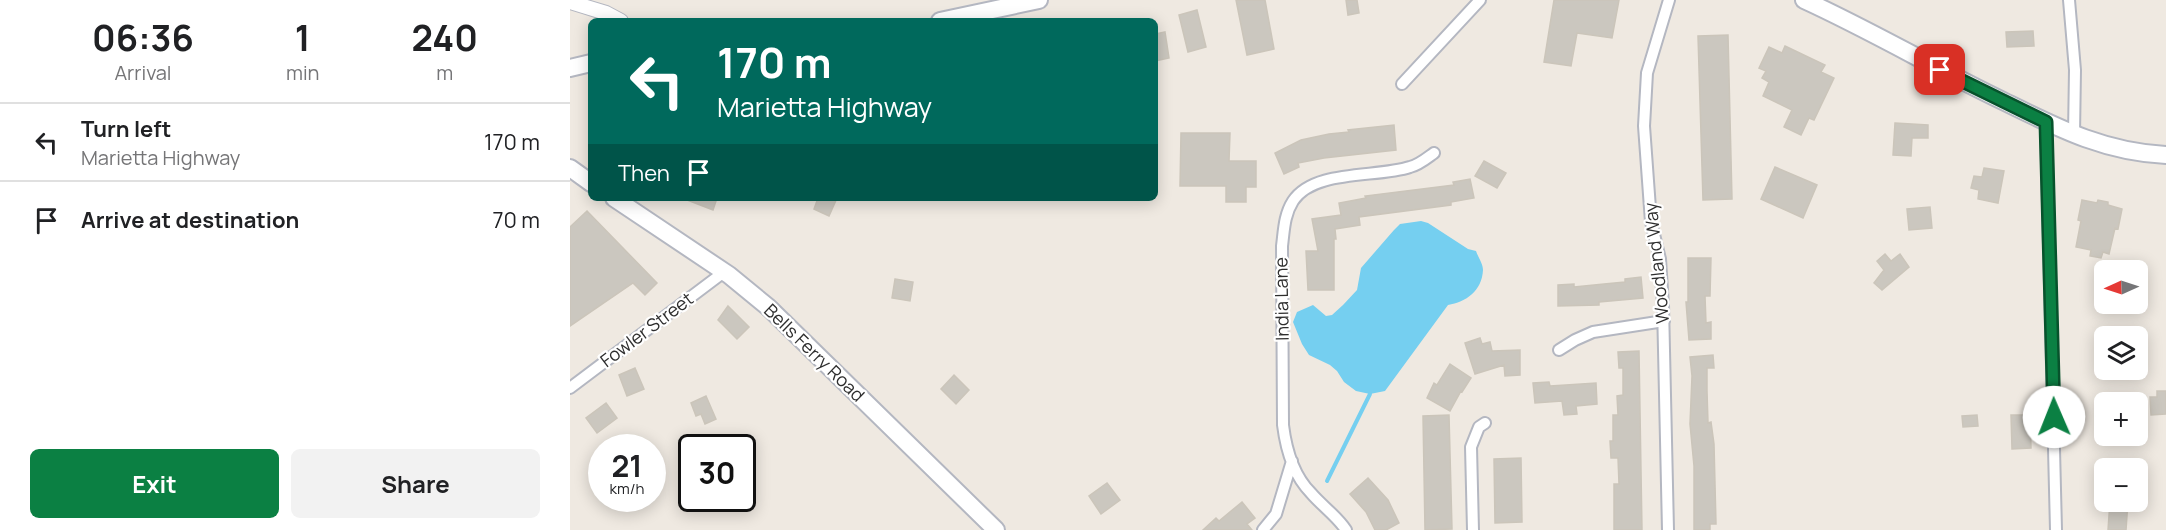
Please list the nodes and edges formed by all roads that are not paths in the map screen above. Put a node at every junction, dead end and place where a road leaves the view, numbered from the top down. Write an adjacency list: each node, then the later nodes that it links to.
1 (1038, 0): 8 (main road)
2 (1480, 0): 11 (street)
3 (1669, 0): 20 (street, Woodland Way)
4 (1804, 0): 12 (main road)
5 (2069, 0): 13 (street)
6 (570, 2): 7 (street)
7 (616, 18)
8 (954, 18)
9 (588, 64): 10 (main road)
10 (570, 68)
11 (1402, 84)
12 (2046, 122): 13 (main road); 30 (street)
13 (2074, 134): 15 (main road)
14 (1434, 153): 24 (street, India Lane)
15 (2166, 155)
16 (570, 168): 17 (main road)
17 (588, 181)
18 (618, 201): 19 (main road, Bells Ferry Road)
19 (724, 272): 22 (street, Fowler Street); 25 (main road, Bells Ferry Road)
20 (1664, 321): 21 (street); 29 (street, Woodland Way)
21 (1559, 350)
22 (570, 388)
23 (1485, 423): 28 (street)
24 (1292, 461): 26 (street); 27 (street, India Lane)
25 (996, 530)
26 (1263, 530)
27 (1346, 530)
28 (1473, 530)
29 (1668, 530)
30 (2056, 530)

